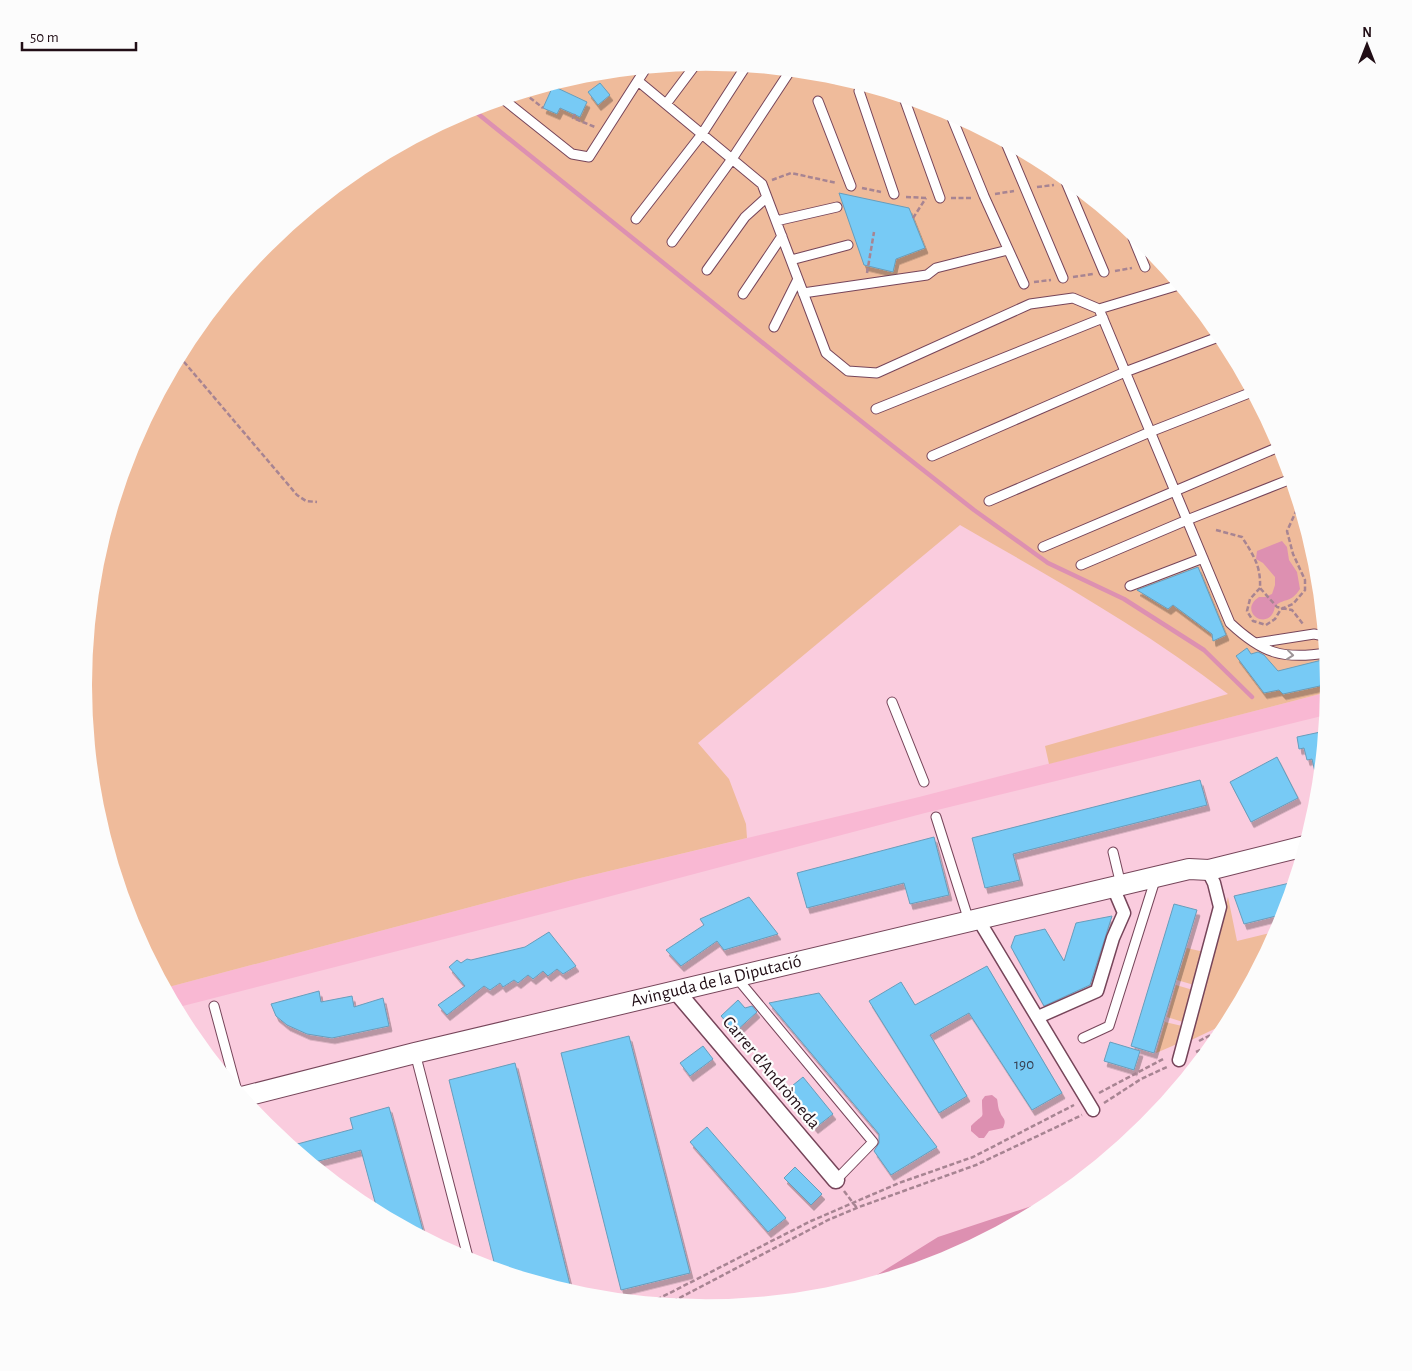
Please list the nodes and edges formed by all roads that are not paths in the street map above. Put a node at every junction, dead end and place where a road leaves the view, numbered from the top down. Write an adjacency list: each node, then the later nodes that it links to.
1 (690, 72): 9 (lane)
2 (742, 73): 12 (lane)
3 (641, 75): 5 (lane)
4 (786, 77): 14 (lane)
5 (638, 81): 8 (lane); 9 (lane)
6 (859, 92): 17 (lane)
7 (818, 101): 15 (lane)
8 (509, 104)
9 (666, 104): 12 (lane)
10 (907, 105): 19 (lane)
11 (955, 124): 27 (lane)
12 (702, 134): 14 (lane); 21 (lane)
13 (1010, 152): 32 (lane)
14 (732, 159): 18 (lane); 24 (lane)
15 (851, 186)
16 (1070, 191): 31 (lane)
17 (894, 194)
18 (767, 197): 22 (lane); 30 (lane)
19 (940, 198)
20 (837, 207): 22 (lane)
21 (636, 219)
22 (776, 221): 23 (lane)
23 (782, 236): 28 (lane); 37 (lane)
24 (672, 242)
25 (848, 245): 28 (lane)
26 (1138, 249): 29 (lane)
27 (1008, 250): 34 (lane); 36 (lane)
28 (791, 260): 33 (lane)
29 (1145, 267)
30 (706, 270)
31 (1104, 272)
32 (1063, 278)
33 (798, 279): 36 (lane); 39 (lane)
34 (1024, 284)
35 (1173, 287): 38 (lane)
36 (803, 293): 38 (lane)
37 (743, 294)
38 (1101, 313): 41 (lane); 43 (lane)
39 (774, 327)
40 (1213, 339): 41 (lane)
41 (1126, 372): 44 (lane); 46 (lane)
42 (1247, 394): 44 (lane)
43 (876, 409)
44 (1150, 432): 48 (lane); 49 (lane)
45 (1273, 449): 48 (lane)
46 (932, 456)
47 (1285, 481): 50 (lane)
48 (1174, 490): 50 (lane); 51 (lane)
49 (990, 501)
50 (1187, 520): 52 (lane); 53 (lane)
51 (1043, 547)
52 (1203, 558): 54 (lane); 56 (lane)
53 (1081, 565)
54 (1130, 586)
55 (1318, 636): 56 (lane)
56 (1256, 643): 57 (lane, one-way to 57)
57 (1319, 654)
58 (892, 702): 59 (lane)
59 (924, 782)
60 (936, 817): 68 (lane)
61 (1301, 836): 64 (street)
62 (1298, 848): 64 (street)
63 (1113, 852): 67 (lane)
64 (1189, 869): 65 (street, Avinguda de la Diputació)
65 (1156, 877): 67 (street, Avinguda de la Diputació); 73 (lane)
66 (1211, 877): 75 (street)
67 (1117, 886): 68 (street, Avinguda de la Diputació); 72 (street)
68 (974, 920): 69 (street, Avinguda de la Diputació); 72 (street)
69 (736, 977): 70 (street, Avinguda de la Diputació); 79 (lane)
70 (676, 991): 74 (street, Avinguda de la Diputació); 79 (street, Carrer d'Andròmeda)
71 (214, 1006): 76 (lane)
72 (1038, 1018): 78 (street)
73 (1083, 1038)
74 (415, 1054): 77 (street, Avinguda de la Diputació); 80 (lane)
75 (1181, 1055)
76 (232, 1076)
77 (248, 1095)
78 (1090, 1104)
79 (836, 1180)
80 (465, 1250)

